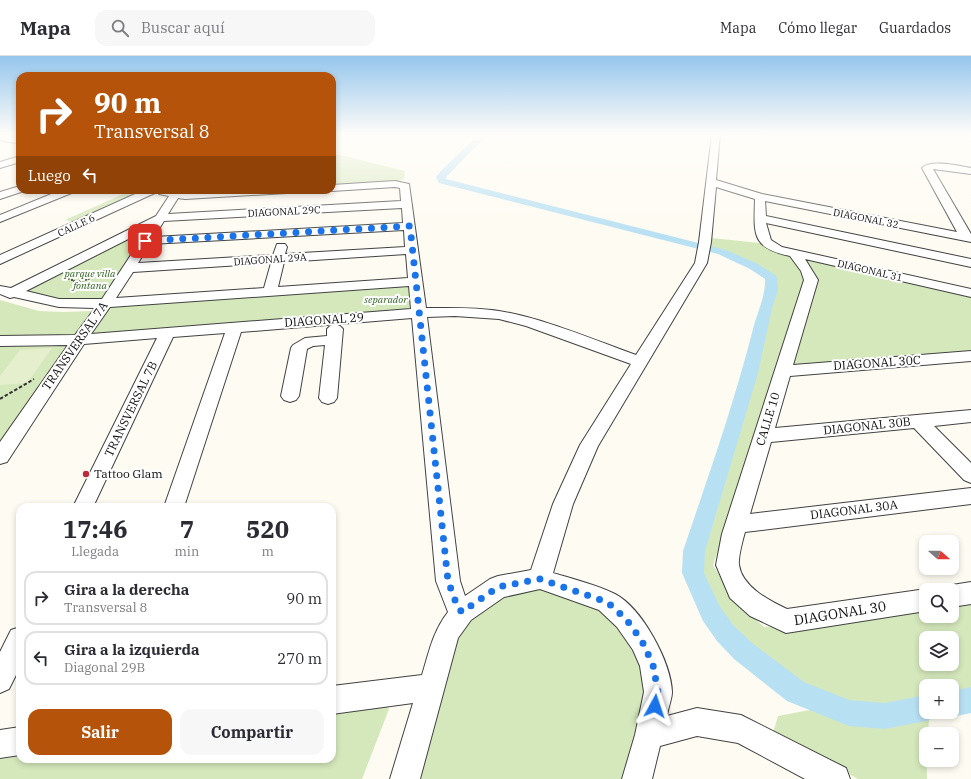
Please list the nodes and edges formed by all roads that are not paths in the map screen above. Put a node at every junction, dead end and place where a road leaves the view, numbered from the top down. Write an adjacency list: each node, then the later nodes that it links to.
1 (712, 168): 5 (street)
2 (928, 168): 28 (street)
3 (946, 168): 4 (street)
4 (971, 171)
5 (711, 182): 18 (street, DIAGONAL 32); 50 (street)
6 (7, 184): 7 (street)
7 (16, 187)
8 (336, 188): 19 (street)
9 (16, 190): 17 (street)
10 (60, 194): 21 (street)
11 (124, 194): 24 (street, CALLE 6)
12 (145, 194): 25 (street, CALLE 6)
13 (170, 194): 16 (street)
14 (219, 194): 16 (street)
15 (294, 194): 20 (street)
16 (174, 195): 22 (street, TRANSVERSAL 7A)
17 (0, 196)
18 (760, 197): 23 (street); 28 (street, DIAGONAL 32)
19 (407, 204): 20 (street, DIAGONAL 29C); 26 (street)
20 (290, 210): 22 (street, DIAGONAL 29C); 27 (street)
21 (0, 218)
22 (160, 218): 29 (street, TRANSVERSAL 7A); 39 (street)
23 (760, 218): 32 (street, DIAGONAL 31); 35 (street)
24 (65, 220): 25 (street); 30 (street, CALLE 6)
25 (79, 223): 34 (street, CALLE 6)
26 (410, 226): 27 (street); 31 (street)
27 (284, 233): 29 (street); 33 (street)
28 (968, 238)
29 (145, 241): 36 (street, TRANSVERSAL 7A)
30 (2, 247)
31 (412, 250): 33 (street, DIAGONAL 29A); 37 (street)
32 (794, 253): 40 (street, DIAGONAL 31); 51 (street, CALLE 10)
33 (278, 259): 36 (street, DIAGONAL 29A); 38 (street)
34 (0, 260)
35 (971, 263)
36 (121, 268): 41 (street, TRANSVERSAL 7A)
37 (416, 281): 38 (street); 42 (street)
38 (270, 291): 41 (street)
39 (5, 292): 41 (street)
40 (971, 293)
41 (106, 303): 46 (street, TRANSVERSAL 7A)
42 (420, 313): 43 (street, DIAGONAL 29); 50 (street, DIAGONAL 29); 68 (street)
43 (336, 319): 44 (street, DIAGONAL 29); 48 (street)
44 (235, 327): 45 (street, DIAGONAL 29); 61 (street)
45 (168, 332): 46 (street, DIAGONAL 29); 60 (street, TRANSVERSAL 7B)
46 (79, 340): 47 (street, DIAGONAL 29); 57 (street, TRANSVERSAL 7A)
47 (0, 341)
48 (334, 341): 52 (street); 53 (street)
49 (971, 356): 51 (street, DIAGONAL 30C)
50 (640, 362): 63 (street)
51 (783, 371): 56 (street, CALLE 10)
52 (290, 396)
53 (328, 398)
54 (971, 416): 55 (street, DIAGONAL 30B)
55 (918, 421): 56 (street, DIAGONAL 30B); 58 (street)
56 (763, 436): 62 (street, CALLE 10)
57 (0, 456)
58 (971, 475)
59 (971, 496): 62 (street, DIAGONAL 30A)
60 (85, 503)
61 (175, 503)
62 (736, 524): 64 (street, CALLE 10)
63 (540, 579): 68 (street); 73 (street)
64 (738, 590): 67 (street, DIAGONAL 30)
65 (971, 593): 66 (street)
66 (959, 595)
67 (919, 601)
68 (462, 612): 71 (street)
69 (16, 647): 70 (street)
70 (0, 680)
71 (431, 687): 72 (street); 76 (street)
72 (336, 699)
73 (649, 735): 77 (street); 78 (street)
74 (16, 742): 75 (street)
75 (0, 744)
76 (405, 779)
77 (637, 779)
78 (835, 779)

